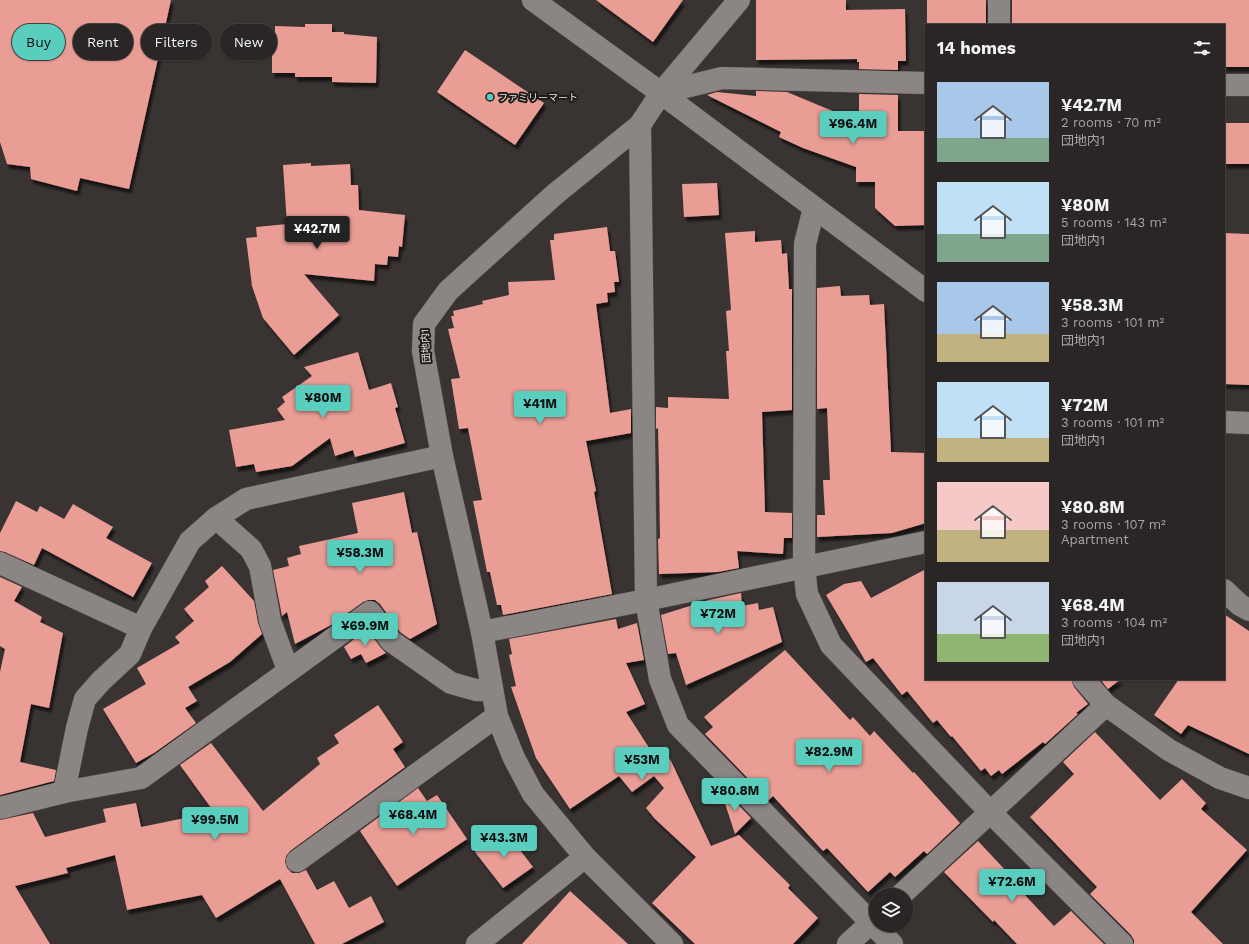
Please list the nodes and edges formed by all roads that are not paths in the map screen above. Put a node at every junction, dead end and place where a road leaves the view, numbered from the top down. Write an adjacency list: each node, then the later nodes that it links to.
1 (533, 0): 8 (street)
2 (739, 0): 8 (street, 団地内1)
3 (1000, 0): 4 (street)
4 (999, 24)
5 (925, 83): 8 (street)
6 (1225, 85): 7 (street)
7 (1249, 85)
8 (661, 93): 9 (street, 団地内1); 10 (street)
9 (640, 125): 14 (street, 団地内1); 20 (street)
10 (814, 208): 11 (street); 18 (street)
11 (925, 290)
12 (1225, 422): 13 (street)
13 (1249, 423)
14 (442, 456): 15 (street); 23 (street, 団地内1)
15 (216, 518): 22 (street); 24 (street)
16 (925, 542): 18 (street)
17 (0, 563): 22 (street)
18 (804, 567): 20 (street); 32 (street)
19 (1225, 591): 21 (street)
20 (646, 600): 23 (street); 36 (street)
21 (1249, 610)
22 (141, 628): 30 (street)
23 (482, 632): 26 (street, 団地内1)
24 (288, 670): 26 (street); 30 (street)
25 (1084, 680): 27 (street)
26 (492, 690): 28 (street, 団地内1)
27 (1106, 705): 29 (street); 32 (street)
28 (497, 716): 33 (street, 団地内1); 34 (street)
29 (1249, 788)
30 (64, 792): 31 (street)
31 (0, 808)
32 (990, 812): 35 (street); 43 (street)
33 (585, 857): 39 (street); 40 (street, 団地内1)
34 (297, 861)
35 (909, 888)
36 (869, 917)
37 (869, 925): 41 (street)
38 (882, 932): 42 (street)
39 (477, 944)
40 (672, 944)
41 (848, 944)
42 (892, 944)
43 (1122, 944)

